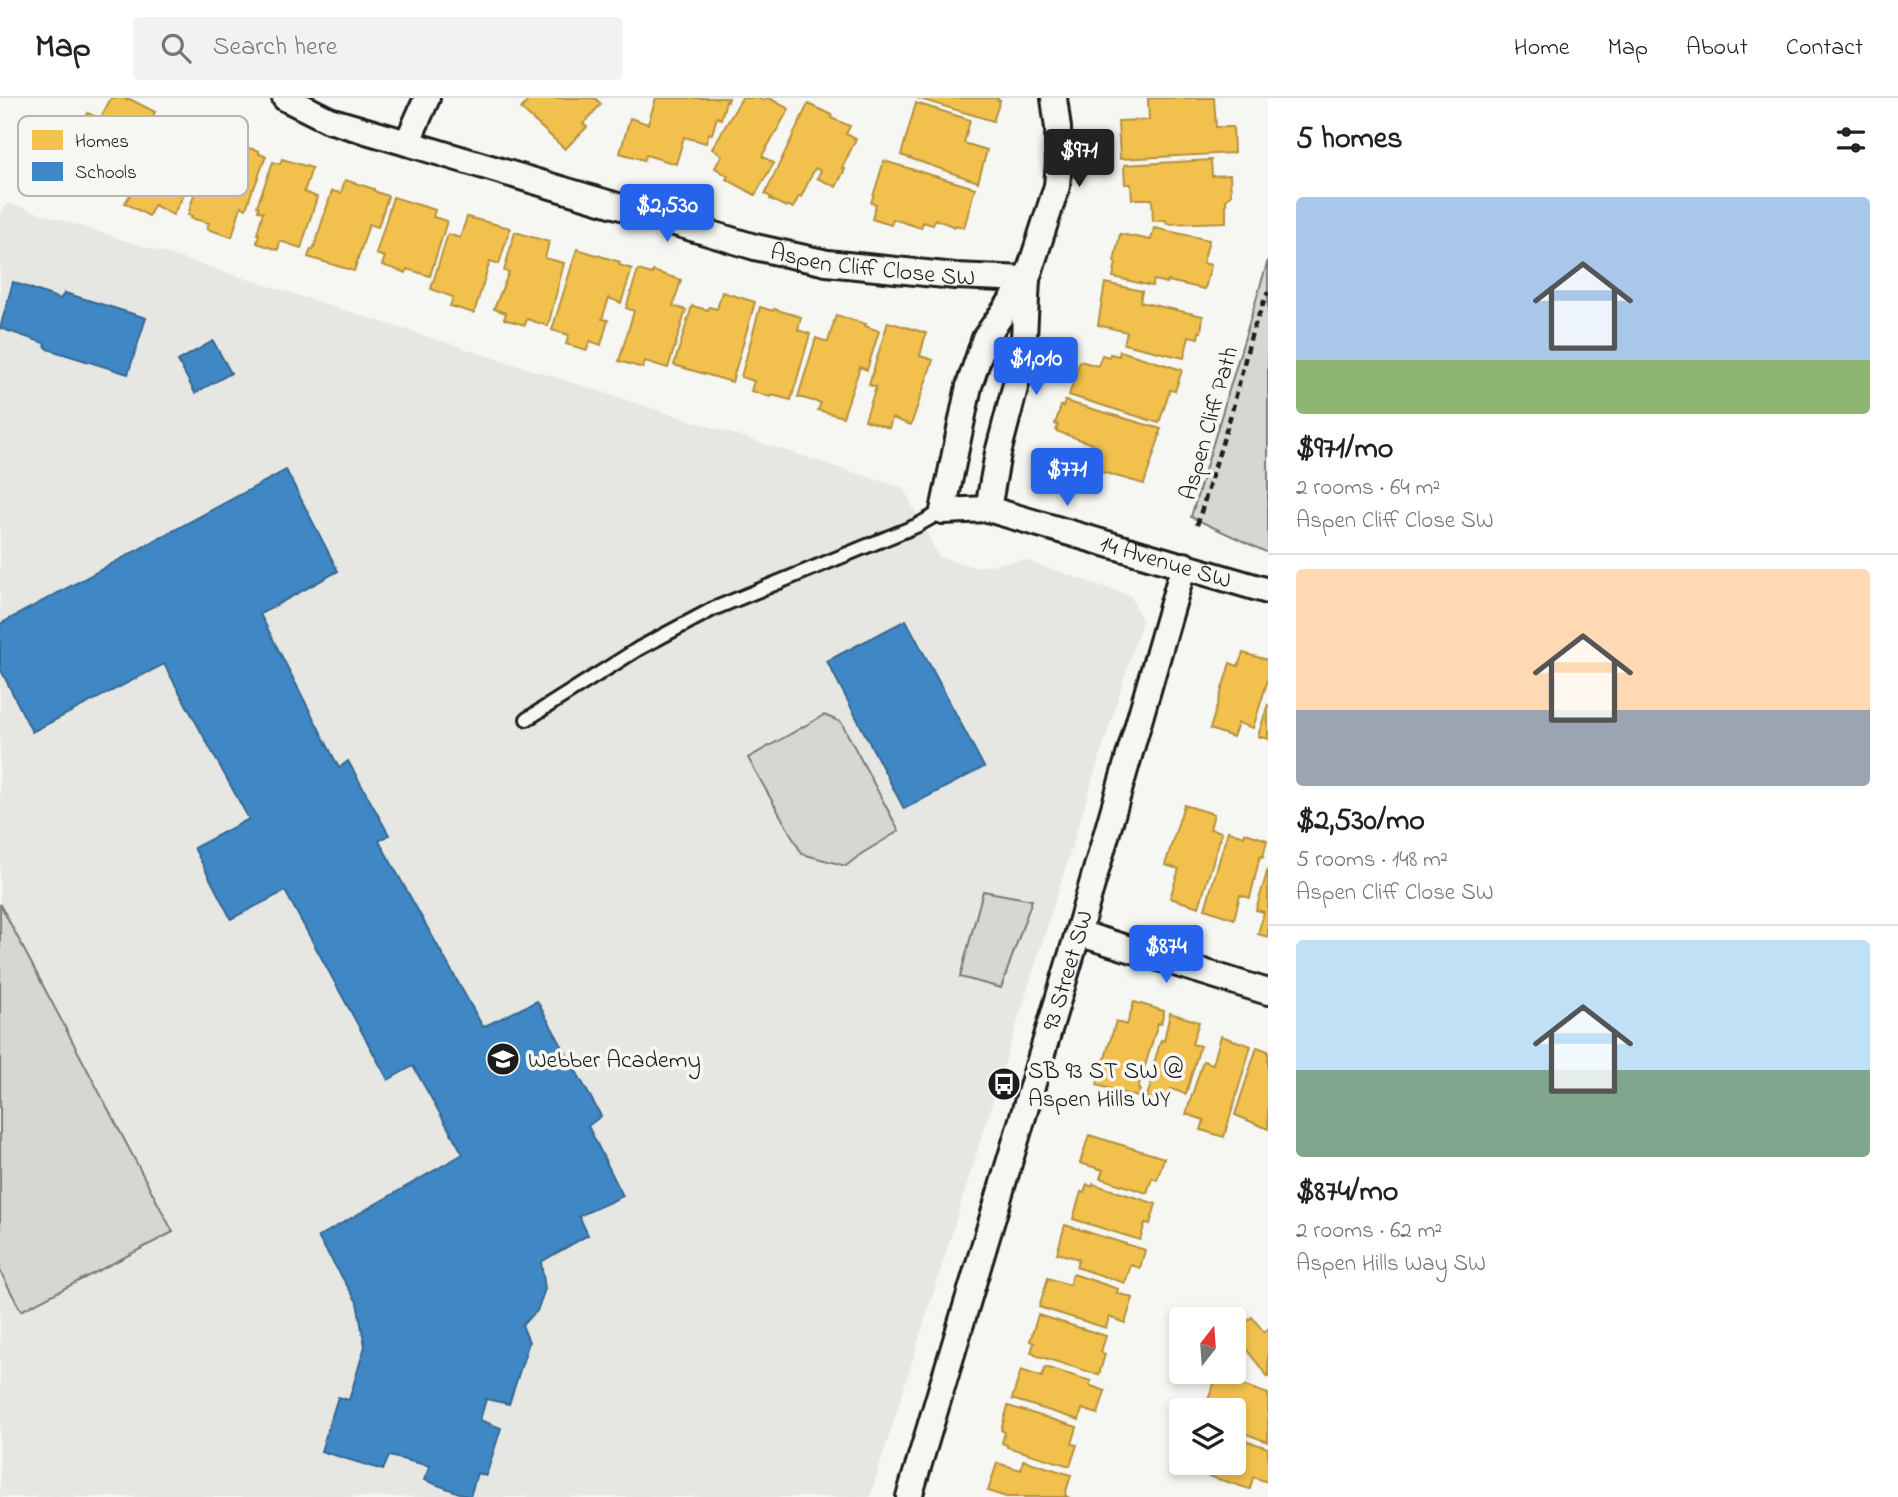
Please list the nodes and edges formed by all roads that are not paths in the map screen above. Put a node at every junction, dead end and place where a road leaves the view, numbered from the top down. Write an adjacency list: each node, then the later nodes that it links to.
1 (285, 98): 4 (street, Aspen Cliff Close SW)
2 (427, 98): 4 (street)
3 (1054, 98): 5 (street, Aspen Cliff Close SW)
4 (408, 143): 5 (street, Aspen Cliff Close SW)
5 (1027, 279): 6 (street, Aspen Cliff Close SW); 7 (street, Aspen Cliff Close SW)
6 (988, 509): 7 (street, 14 Avenue SW); 8 (street, 14 Avenue SW)
7 (943, 511): 10 (lane)
8 (1184, 565): 9 (street, 14 Avenue SW); 11 (street, 93 Street SW)
9 (1268, 591)
10 (527, 719)
11 (1078, 933): 12 (street); 13 (street, 93 Street SW)
12 (1268, 992)
13 (909, 1497)

